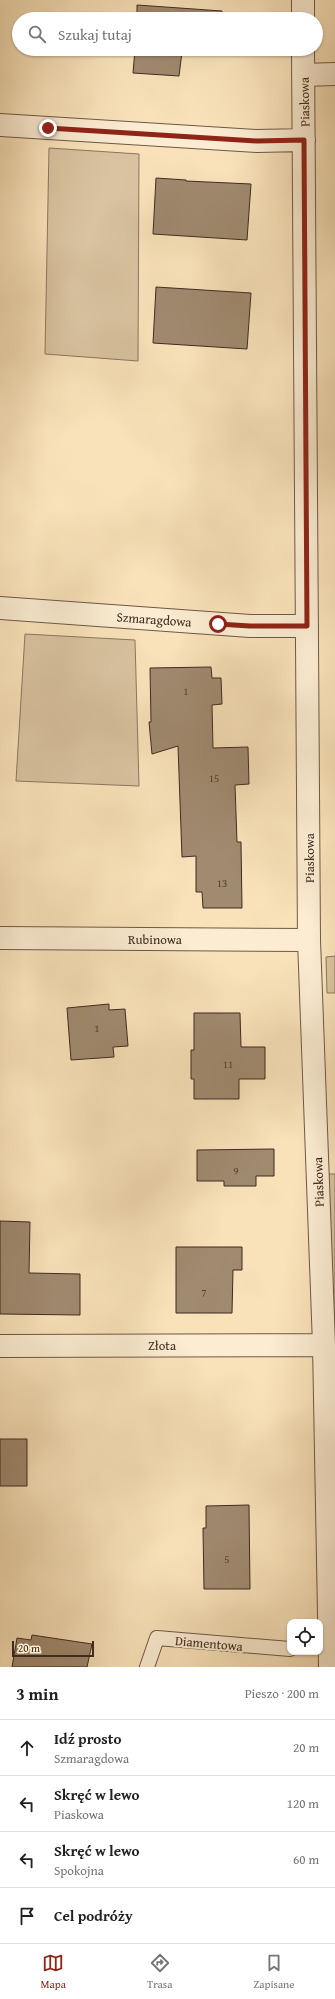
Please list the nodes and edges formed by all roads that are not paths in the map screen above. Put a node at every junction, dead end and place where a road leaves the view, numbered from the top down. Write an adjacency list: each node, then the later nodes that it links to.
1 (303, 0): 2 (street)
2 (303, 12)
3 (303, 56): 5 (street, Piaskowa)
4 (335, 74): 5 (street)
5 (303, 75): 7 (street, Piaskowa)
6 (0, 125): 7 (street)
7 (304, 140): 9 (street, Piaskowa)
8 (0, 608): 9 (street, Szmaragdowa)
9 (307, 626): 11 (street, Piaskowa)
10 (0, 938): 11 (street, Rubinowa)
11 (309, 940): 12 (street, Piaskowa)
12 (324, 1345): 13 (street, Złota); 15 (street, Piaskowa)
13 (0, 1346)
14 (287, 1649): 16 (lane, Diamentowa)
15 (326, 1657)
16 (147, 1667)

